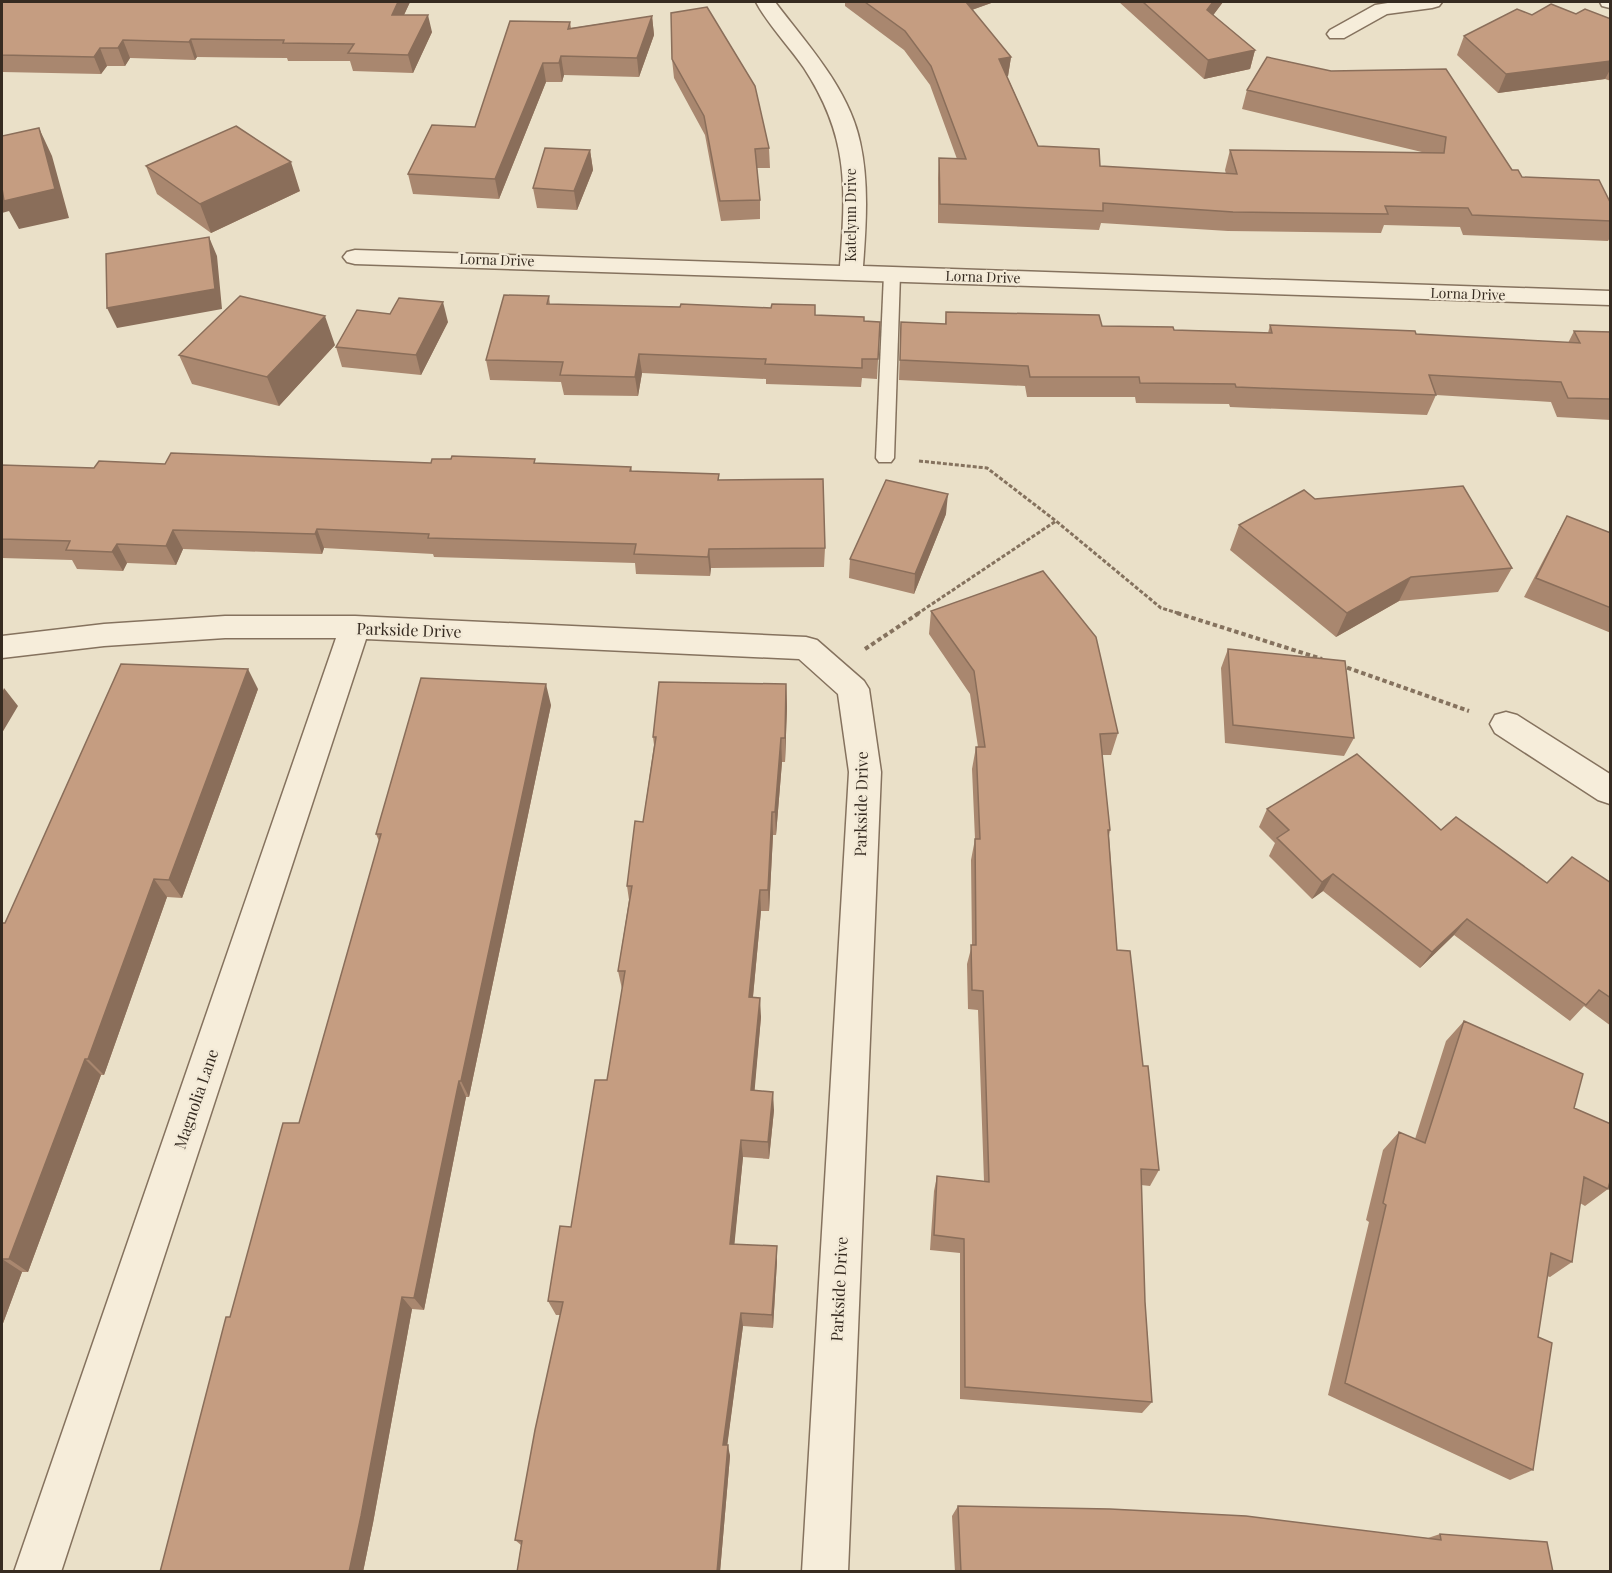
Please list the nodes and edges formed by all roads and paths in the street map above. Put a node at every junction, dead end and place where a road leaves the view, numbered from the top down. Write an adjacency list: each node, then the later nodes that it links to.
1 (765, 2): 5 (street, Katelynn Drive)
2 (1432, 2): 3 (street)
3 (1337, 34)
4 (355, 257): 5 (street, Lorna Drive)
5 (850, 273): 6 (street, Lorna Drive)
6 (892, 274): 7 (street, Lorna Drive); 8 (lane)
7 (1611, 298)
8 (885, 458): 9 (path)
9 (1056, 521): 12 (path); 14 (path)
10 (355, 627): 11 (street, Parkside Drive); 14 (street, Parkside Drive); 17 (street, Magnolia Lane)
11 (2, 647)
12 (1326, 661)
13 (1337, 664): 15 (path)
14 (832, 670): 18 (street, Parkside Drive)
15 (1506, 724): 16 (street)
16 (1611, 791)
17 (38, 1572)
18 (825, 1572)

